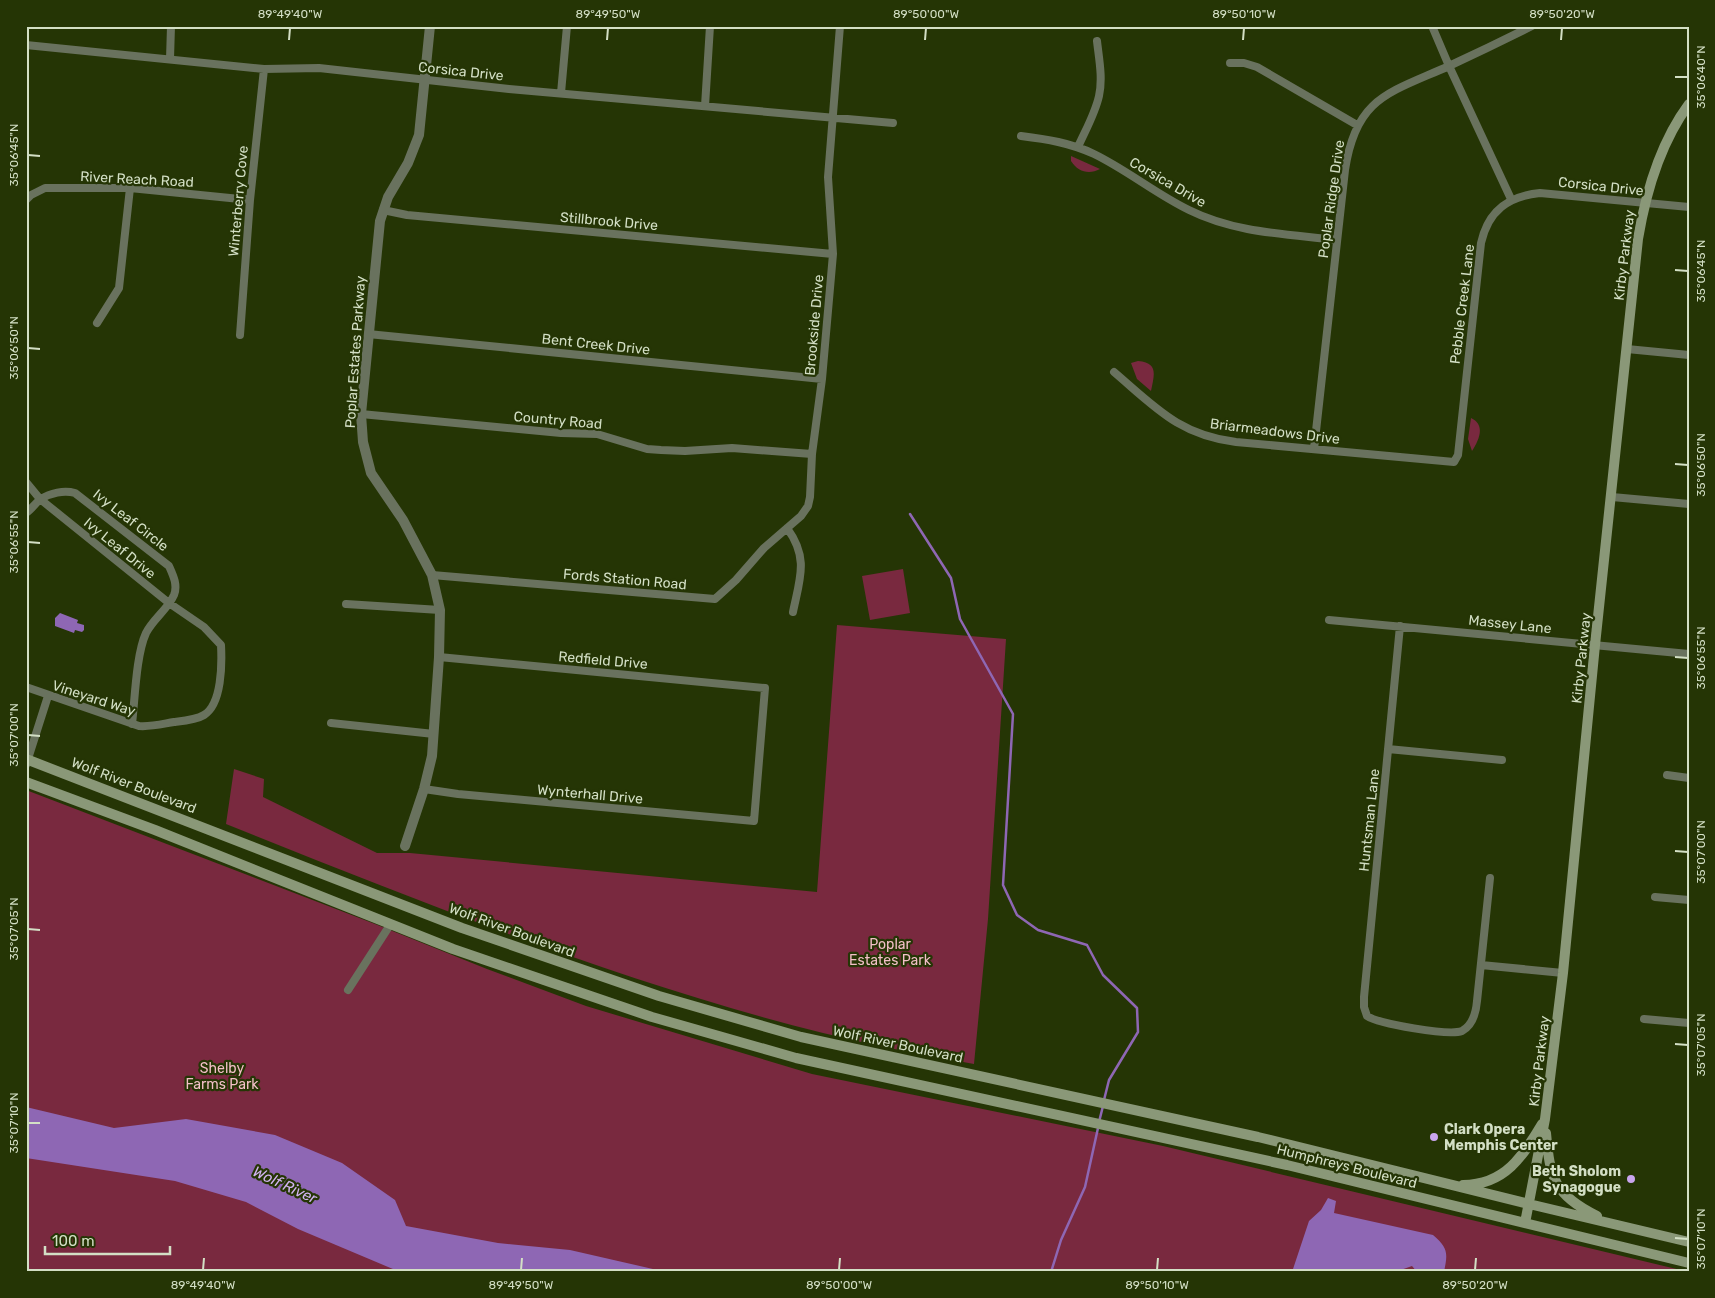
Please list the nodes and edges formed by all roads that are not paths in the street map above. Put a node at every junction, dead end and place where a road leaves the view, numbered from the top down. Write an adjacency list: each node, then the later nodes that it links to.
1 (171, 26): 10 (street)
2 (430, 26): 14 (street, Poplar Estates Parkway)
3 (567, 26): 15 (street)
4 (710, 26): 17 (street)
5 (840, 26): 18 (street, Brookside Drive)
6 (1432, 26): 12 (street)
7 (1532, 26): 12 (street, Poplar Ridge Drive)
8 (1097, 41): 22 (street)
9 (26, 45): 10 (street, Corsica Drive)
10 (170, 59): 13 (street, Corsica Drive)
11 (1230, 62): 20 (street)
12 (1449, 66): 20 (street, Poplar Ridge Drive); 24 (street)
13 (264, 69): 14 (street, Corsica Drive); 26 (street, Winterberry Cove)
14 (425, 79): 15 (street, Corsica Drive); 29 (street, Poplar Estates Parkway)
15 (561, 93): 17 (street, Corsica Drive)
16 (1689, 104): 27 (main road, Kirby Parkway)
17 (706, 106): 18 (street, Corsica Drive)
18 (832, 118): 19 (street, Corsica Drive); 31 (street, Brookside Drive)
19 (893, 123)
20 (1357, 125): 30 (street, Poplar Ridge Drive)
21 (1021, 136): 22 (street, Corsica Drive)
22 (1078, 147): 30 (street, Corsica Drive)
23 (130, 188): 25 (street, River Reach Road); 26 (street, River Reach Road); 32 (street)
24 (1512, 199): 27 (street, Corsica Drive); 42 (street, Pebble Creek Lane)
25 (26, 200)
26 (250, 200): 34 (street, Winterberry Cove)
27 (1645, 203): 28 (street, Corsica Drive); 35 (main road, Kirby Parkway)
28 (1689, 207)
29 (383, 210): 31 (street, Stillbrook Drive); 33 (street, Poplar Estates Parkway)
30 (1337, 240): 40 (street, Poplar Ridge Drive)
31 (833, 254): 38 (street, Brookside Drive)
32 (97, 323)
33 (368, 334): 38 (street, Bent Creek Drive); 39 (street, Poplar Estates Parkway)
34 (240, 335)
35 (1627, 349): 36 (street); 44 (main road, Kirby Parkway)
36 (1689, 355)
37 (1114, 372): 40 (street, Briarmeadows Drive)
38 (822, 379): 41 (street, Brookside Drive)
39 (361, 414): 41 (street, Country Road); 49 (street, Poplar Estates Parkway)
40 (1314, 449): 42 (street, Briarmeadows Drive)
41 (812, 454): 48 (street, Brookside Drive)
42 (1454, 462)
43 (26, 482): 45 (street, Ivy Leaf Drive)
44 (1612, 497): 46 (street); 57 (main road, Kirby Parkway)
45 (40, 499): 47 (street); 50 (street, Ivy Leaf Drive); 50 (street, Ivy Leaf Circle)
46 (1689, 504)
47 (26, 513)
48 (787, 528): 49 (street, Fords Station Road); 53 (street)
49 (432, 575): 52 (street, Poplar Estates Parkway)
50 (169, 603): 56 (street, Ivy Leaf Drive); 63 (street)
51 (346, 604): 52 (street)
52 (440, 610): 59 (street, Poplar Estates Parkway)
53 (793, 612)
54 (1329, 620): 55 (street, Massey Lane)
55 (1400, 626): 57 (street, Massey Lane); 65 (street, Huntsman Lane)
56 (204, 627): 63 (street, Vineyard Way)
57 (1596, 645): 58 (street, Massey Lane); 79 (main road, Kirby Parkway)
58 (1689, 654)
59 (439, 657): 64 (street, Poplar Estates Parkway); 72 (street, Redfield Drive)
60 (26, 687): 61 (street, Vineyard Way)
61 (48, 696): 63 (street, Vineyard Way); 67 (street)
62 (331, 723): 64 (street)
63 (132, 724)
64 (434, 734): 71 (street, Poplar Estates Parkway)
65 (1388, 750): 66 (street); 78 (street, Huntsman Lane)
66 (1502, 760)
67 (27, 761): 83 (main road, Wolf River Boulevard)
68 (1667, 776): 69 (street)
69 (1689, 778)
70 (26, 782): 77 (main road)
71 (424, 789): 72 (street, Wynterhall Drive); 73 (street, Poplar Estates Parkway)
72 (754, 821)
73 (405, 846)
74 (1490, 878): 78 (street)
75 (1655, 897): 76 (street)
76 (1689, 900)
77 (390, 925): 80 (street); 87 (main road, Humphreys Boulevard)
78 (1481, 965): 79 (street)
79 (1563, 973): 84 (main road, Kirby Parkway)
80 (348, 990)
81 (1644, 1018): 82 (street)
82 (1689, 1023)
83 (1003, 1081): 85 (main road, Humphreys Boulevard)
84 (1546, 1119): 85 (main road); 86 (main road, Kirby Parkway); 88 (main road)
85 (1450, 1185): 86 (main road, Humphreys Boulevard)
86 (1529, 1204): 87 (main road, Kirby Parkway); 88 (main road, Humphreys Boulevard)
87 (1525, 1223): 90 (main road, Humphreys Boulevard)
88 (1614, 1224): 89 (main road, Humphreys Boulevard)
89 (1689, 1242)
90 (1689, 1263)

